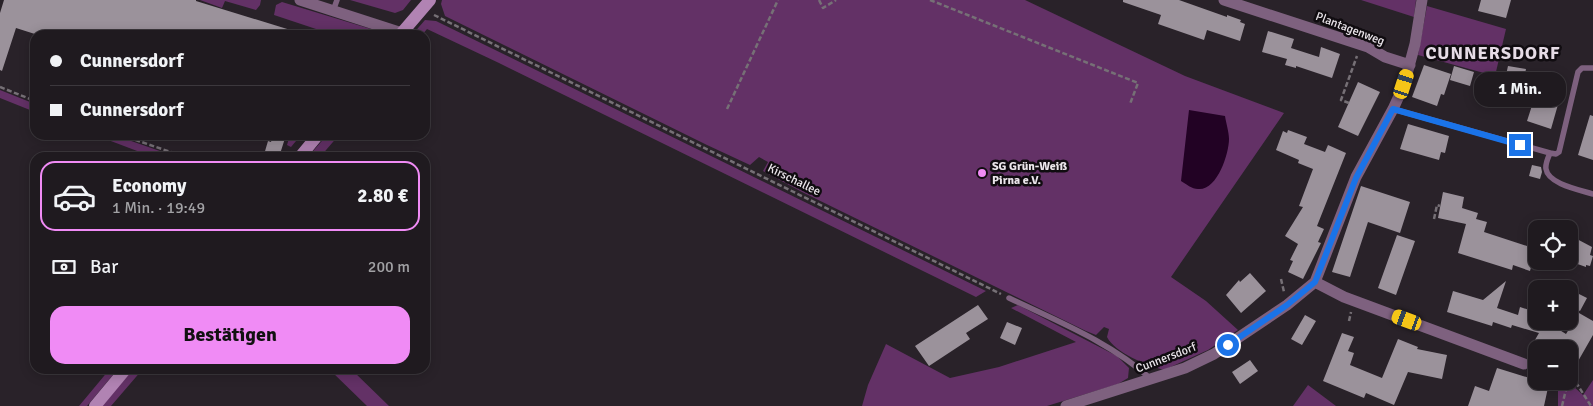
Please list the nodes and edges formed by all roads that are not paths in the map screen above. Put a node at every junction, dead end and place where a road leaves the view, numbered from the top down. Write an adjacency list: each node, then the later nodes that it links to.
1 (300, 0): 5 (street)
2 (1224, 0): 8 (street, Plantagenweg)
3 (1422, 0): 8 (street, Cunnersdorf)
4 (426, 5): 7 (main road)
5 (335, 6): 6 (street)
6 (392, 30)
7 (404, 30)
8 (1410, 64): 10 (street, Cunnersdorf)
9 (1593, 68): 13 (lane)
10 (1393, 109): 13 (lane); 15 (street, Cunnersdorf)
11 (314, 140): 12 (main road)
12 (305, 152)
13 (1550, 153): 14 (lane)
14 (1593, 194)
15 (1315, 282): 17 (street); 19 (street, Cunnersdorf)
16 (1009, 298): 19 (lane)
17 (1524, 364)
18 (122, 374): 20 (main road)
19 (1151, 380): 21 (street, Cunnersdorf)
20 (95, 406)
21 (1066, 406)

